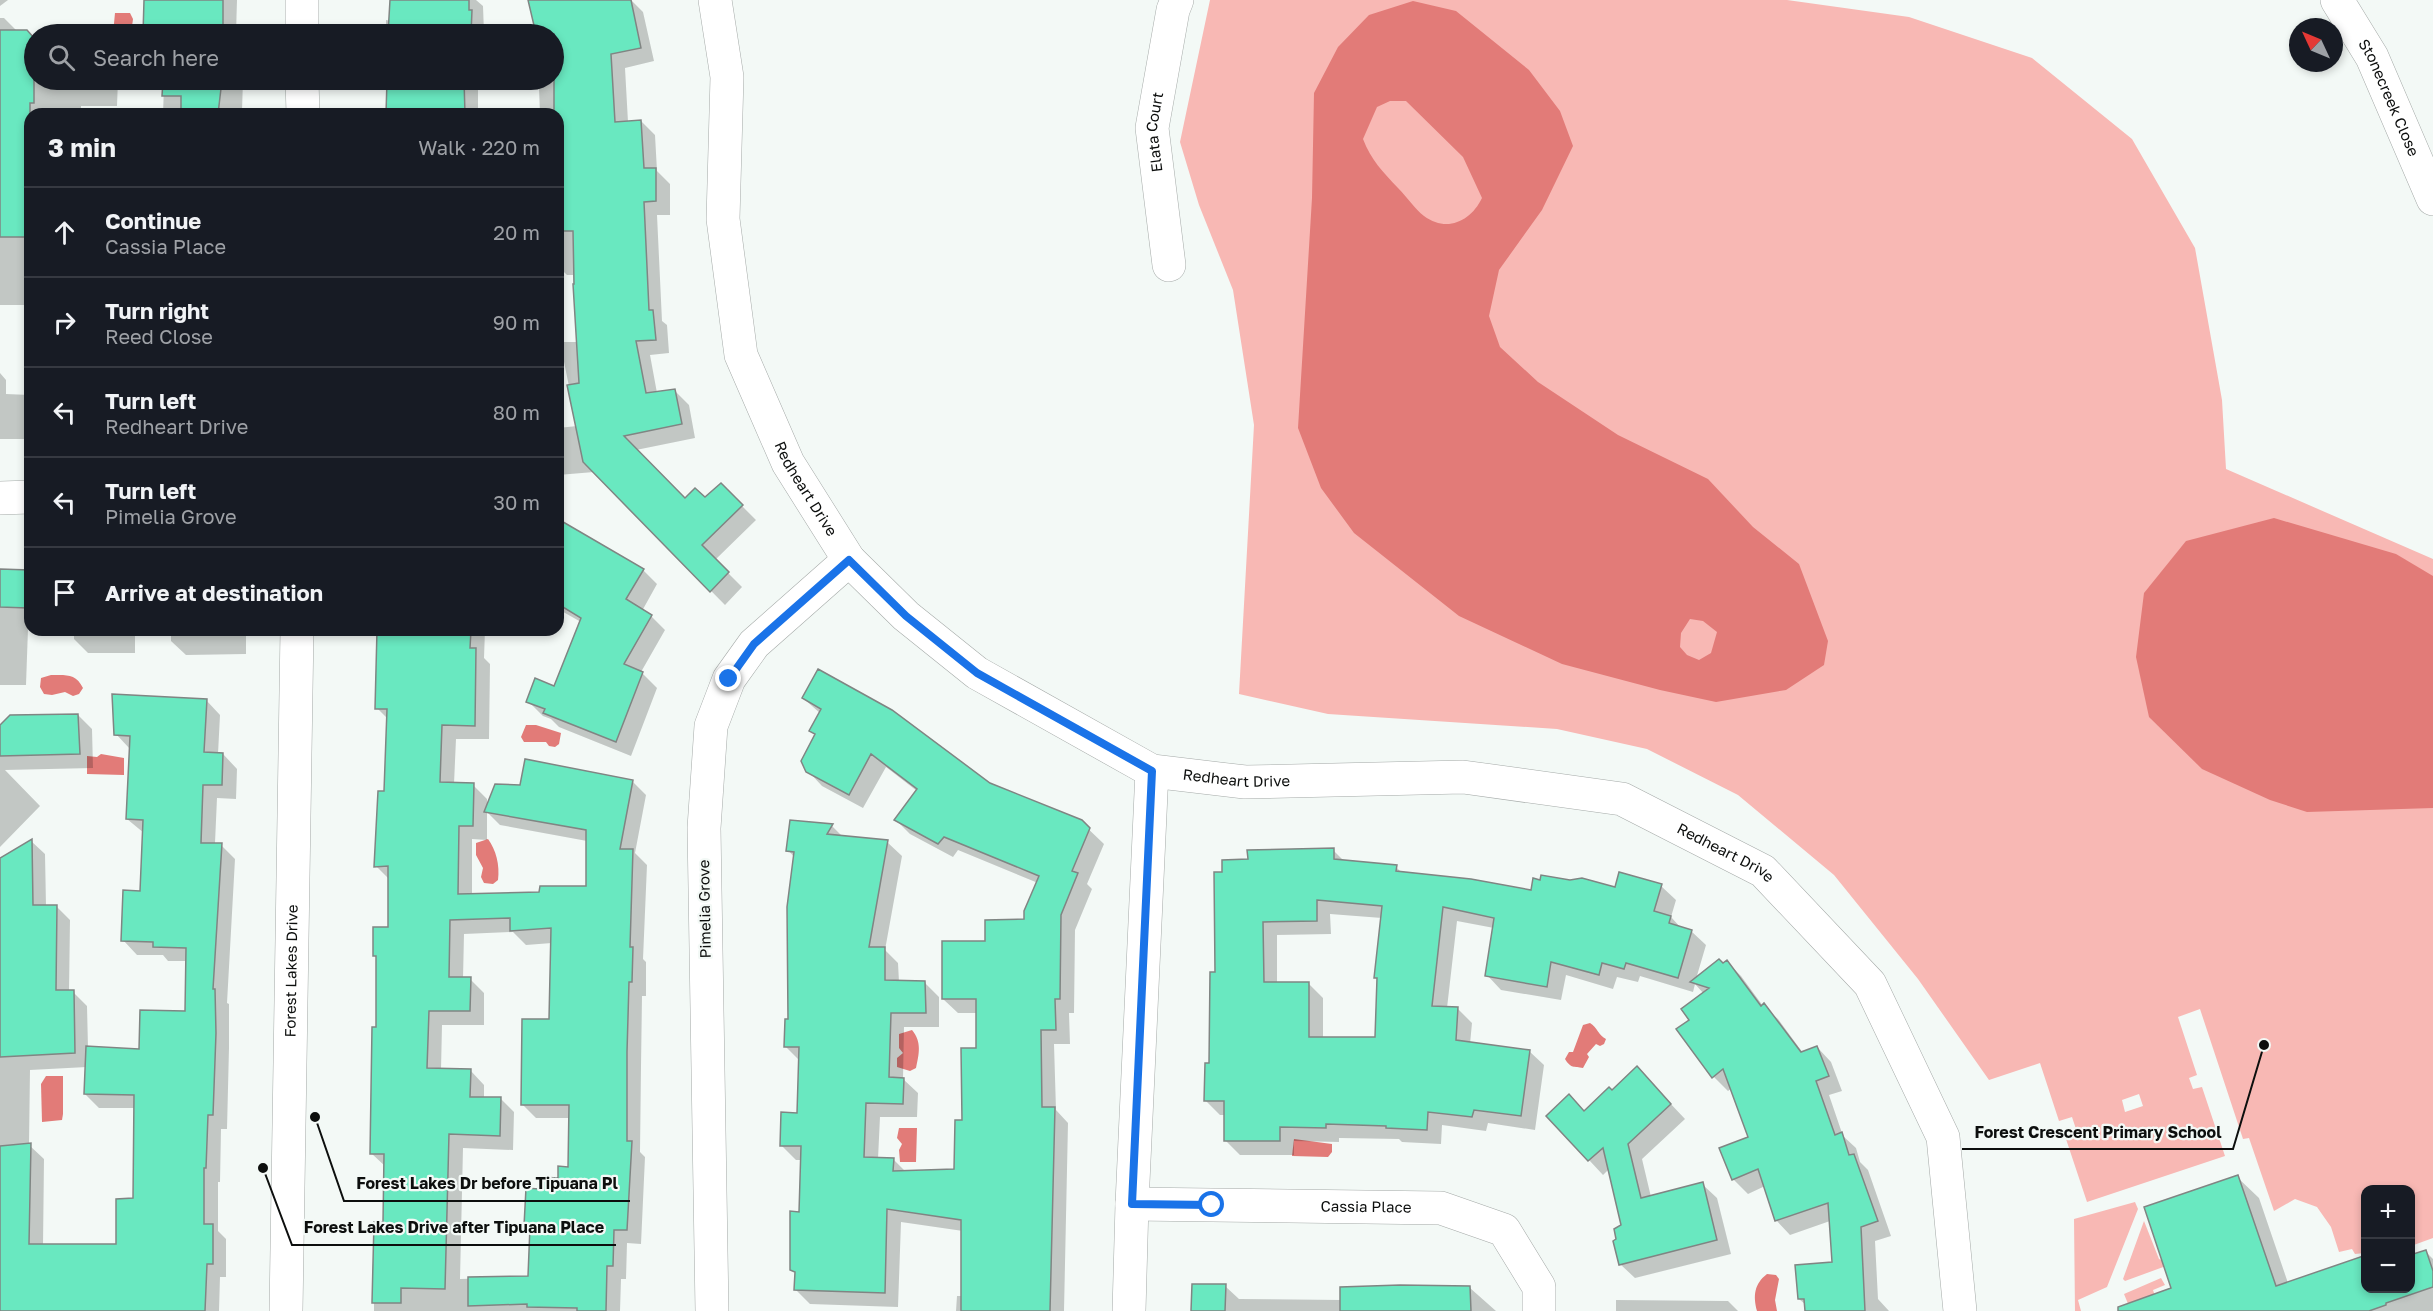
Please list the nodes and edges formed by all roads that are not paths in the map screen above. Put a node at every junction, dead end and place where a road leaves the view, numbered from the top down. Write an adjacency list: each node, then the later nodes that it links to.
1 (302, 0): 5 (street)
2 (715, 0): 12 (street, Redheart Drive)
3 (1177, 0): 9 (street, Elata Court)
4 (2337, 0): 8 (street, Stonecreek Close)
5 (302, 24)
6 (302, 90): 7 (street)
7 (303, 108)
8 (2433, 199)
9 (1168, 265)
10 (24, 497): 11 (street)
11 (0, 498)
12 (849, 560): 14 (street, Redheart Drive); 17 (street, Pimelia Grove)
13 (297, 636): 16 (street, Forest Lakes Drive)
14 (1152, 771): 15 (street); 20 (street, Redheart Drive)
15 (1132, 1204): 18 (street); 19 (street, Cassia Place)
16 (286, 1311)
17 (712, 1311)
18 (1129, 1311)
19 (1539, 1311)
20 (1960, 1311)

